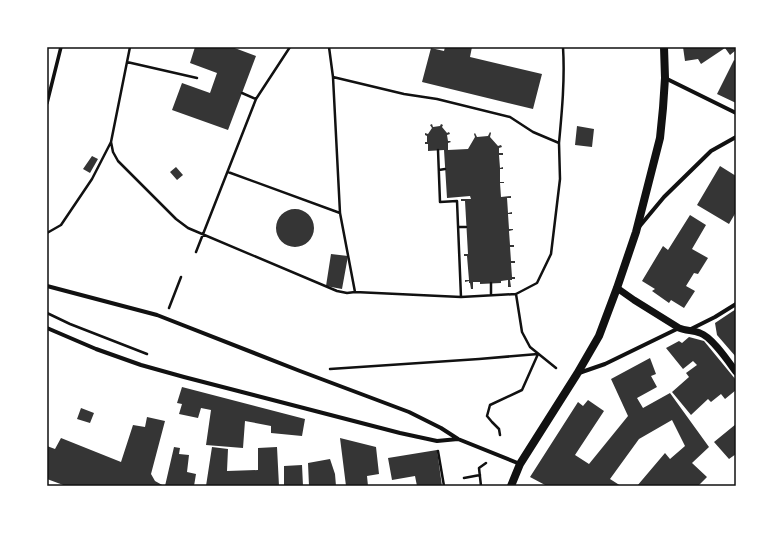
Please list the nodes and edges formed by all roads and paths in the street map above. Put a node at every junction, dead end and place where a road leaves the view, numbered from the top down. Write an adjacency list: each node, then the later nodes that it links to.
1 (61, 47): 13 (street)
2 (130, 47): 7 (path)
3 (290, 47): 12 (path)
4 (329, 47): 8 (path)
5 (563, 47): 17 (path)
6 (664, 47): 10 (main road)
7 (127, 62): 9 (path); 16 (path)
8 (334, 77): 17 (path); 22 (path)
9 (197, 78)
10 (665, 78): 14 (street); 25 (main road)
11 (242, 93): 12 (path)
12 (256, 99): 21 (path)
13 (47, 103)
14 (736, 113)
15 (736, 137): 25 (street)
16 (111, 142): 26 (path); 27 (path)
17 (559, 143): 34 (path)
18 (438, 150): 20 (path)
19 (445, 169): 20 (path)
20 (439, 170): 23 (path)
21 (228, 172): 22 (path); 27 (path)
22 (340, 213): 33 (path)
23 (458, 227): 24 (path); 36 (path)
24 (466, 227)
25 (636, 232): 32 (main road)
26 (47, 233)
27 (203, 235): 28 (path); 33 (path)
28 (196, 252)
29 (181, 277): 39 (path)
30 (490, 283): 35 (path)
31 (47, 286): 39 (street)
32 (617, 288): 41 (street); 48 (main road)
33 (355, 292): 36 (path)
34 (516, 294): 35 (path); 44 (path)
35 (491, 295): 36 (path)
36 (461, 297)
37 (736, 304): 42 (street)
38 (47, 313): 43 (path)
39 (165, 318): 50 (street)
40 (47, 328): 50 (street)
41 (679, 328): 42 (street); 48 (street)
42 (687, 330): 47 (street)
43 (148, 354)
44 (538, 354): 45 (path); 46 (path); 49 (path)
45 (556, 368)
46 (330, 369)
47 (736, 372)
48 (577, 374): 53 (main road)
49 (500, 435)
50 (458, 439): 53 (street)
51 (438, 450): 57 (path)
52 (486, 463): 54 (path)
53 (520, 464): 56 (main road)
54 (480, 475): 55 (path); 58 (path)
55 (464, 478)
56 (512, 485)
57 (444, 486)
58 (481, 486)

